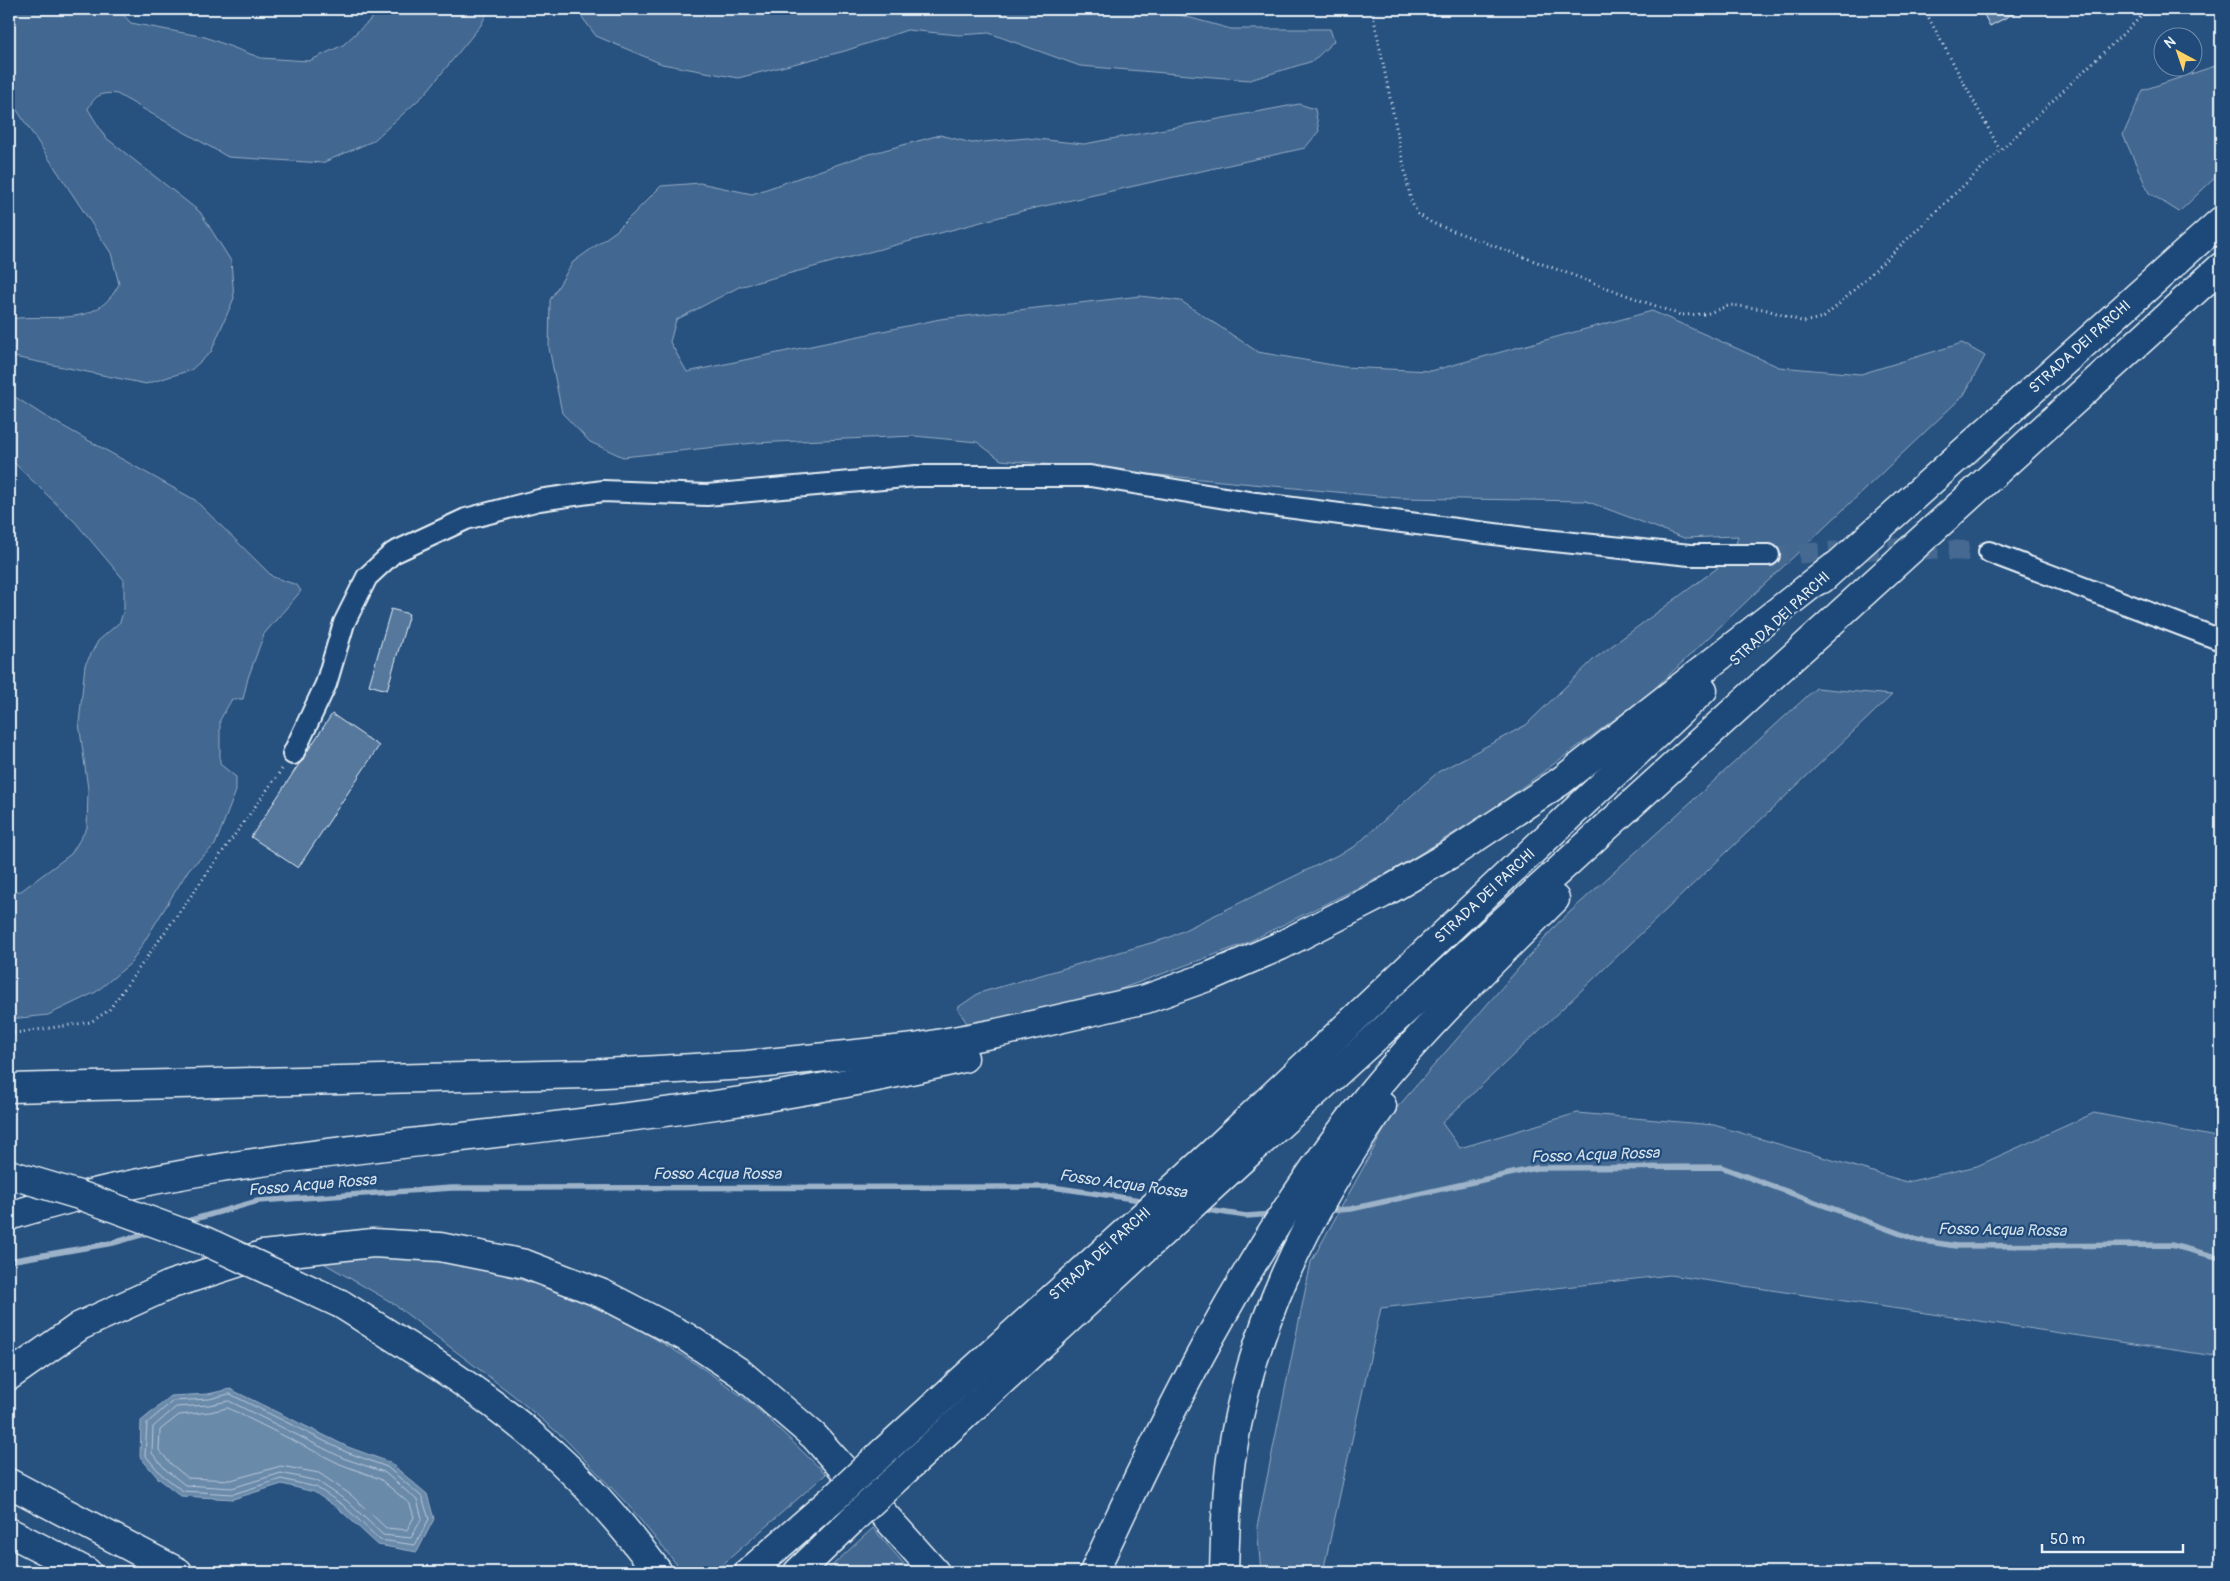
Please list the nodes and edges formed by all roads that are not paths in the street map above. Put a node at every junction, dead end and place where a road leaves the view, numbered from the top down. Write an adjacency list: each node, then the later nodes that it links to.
1 (2221, 222): 5 (highway, STRADA DEI PARCHI)
2 (2221, 267): 7 (highway, STRADA DEI PARCHI)
3 (1989, 552): 6 (lane)
4 (1769, 555): 8 (lane)
5 (1834, 567): 9 (highway); 11 (highway, STRADA DEI PARCHI)
6 (2221, 640)
7 (1812, 642): 11 (highway, STRADA DEI PARCHI); 13 (highway)
8 (293, 754)
9 (1146, 999): 10 (highway); 14 (highway)
10 (9, 1088)
11 (1219, 1163): 21 (highway, STRADA DEI PARCHI, bridge); 22 (highway, STRADA DEI PARCHI, bridge)
12 (9, 1174): 20 (highway, bridge)
13 (1314, 1189): 24 (highway); 25 (highway)
14 (9, 1216)
15 (9, 1376): 23 (highway)
16 (9, 1483): 19 (highway)
17 (9, 1532): 18 (highway)
18 (87, 1572)
19 (178, 1572)
20 (658, 1572)
21 (749, 1572)
22 (798, 1572)
23 (935, 1572)
24 (1094, 1572)
25 (1224, 1572)

